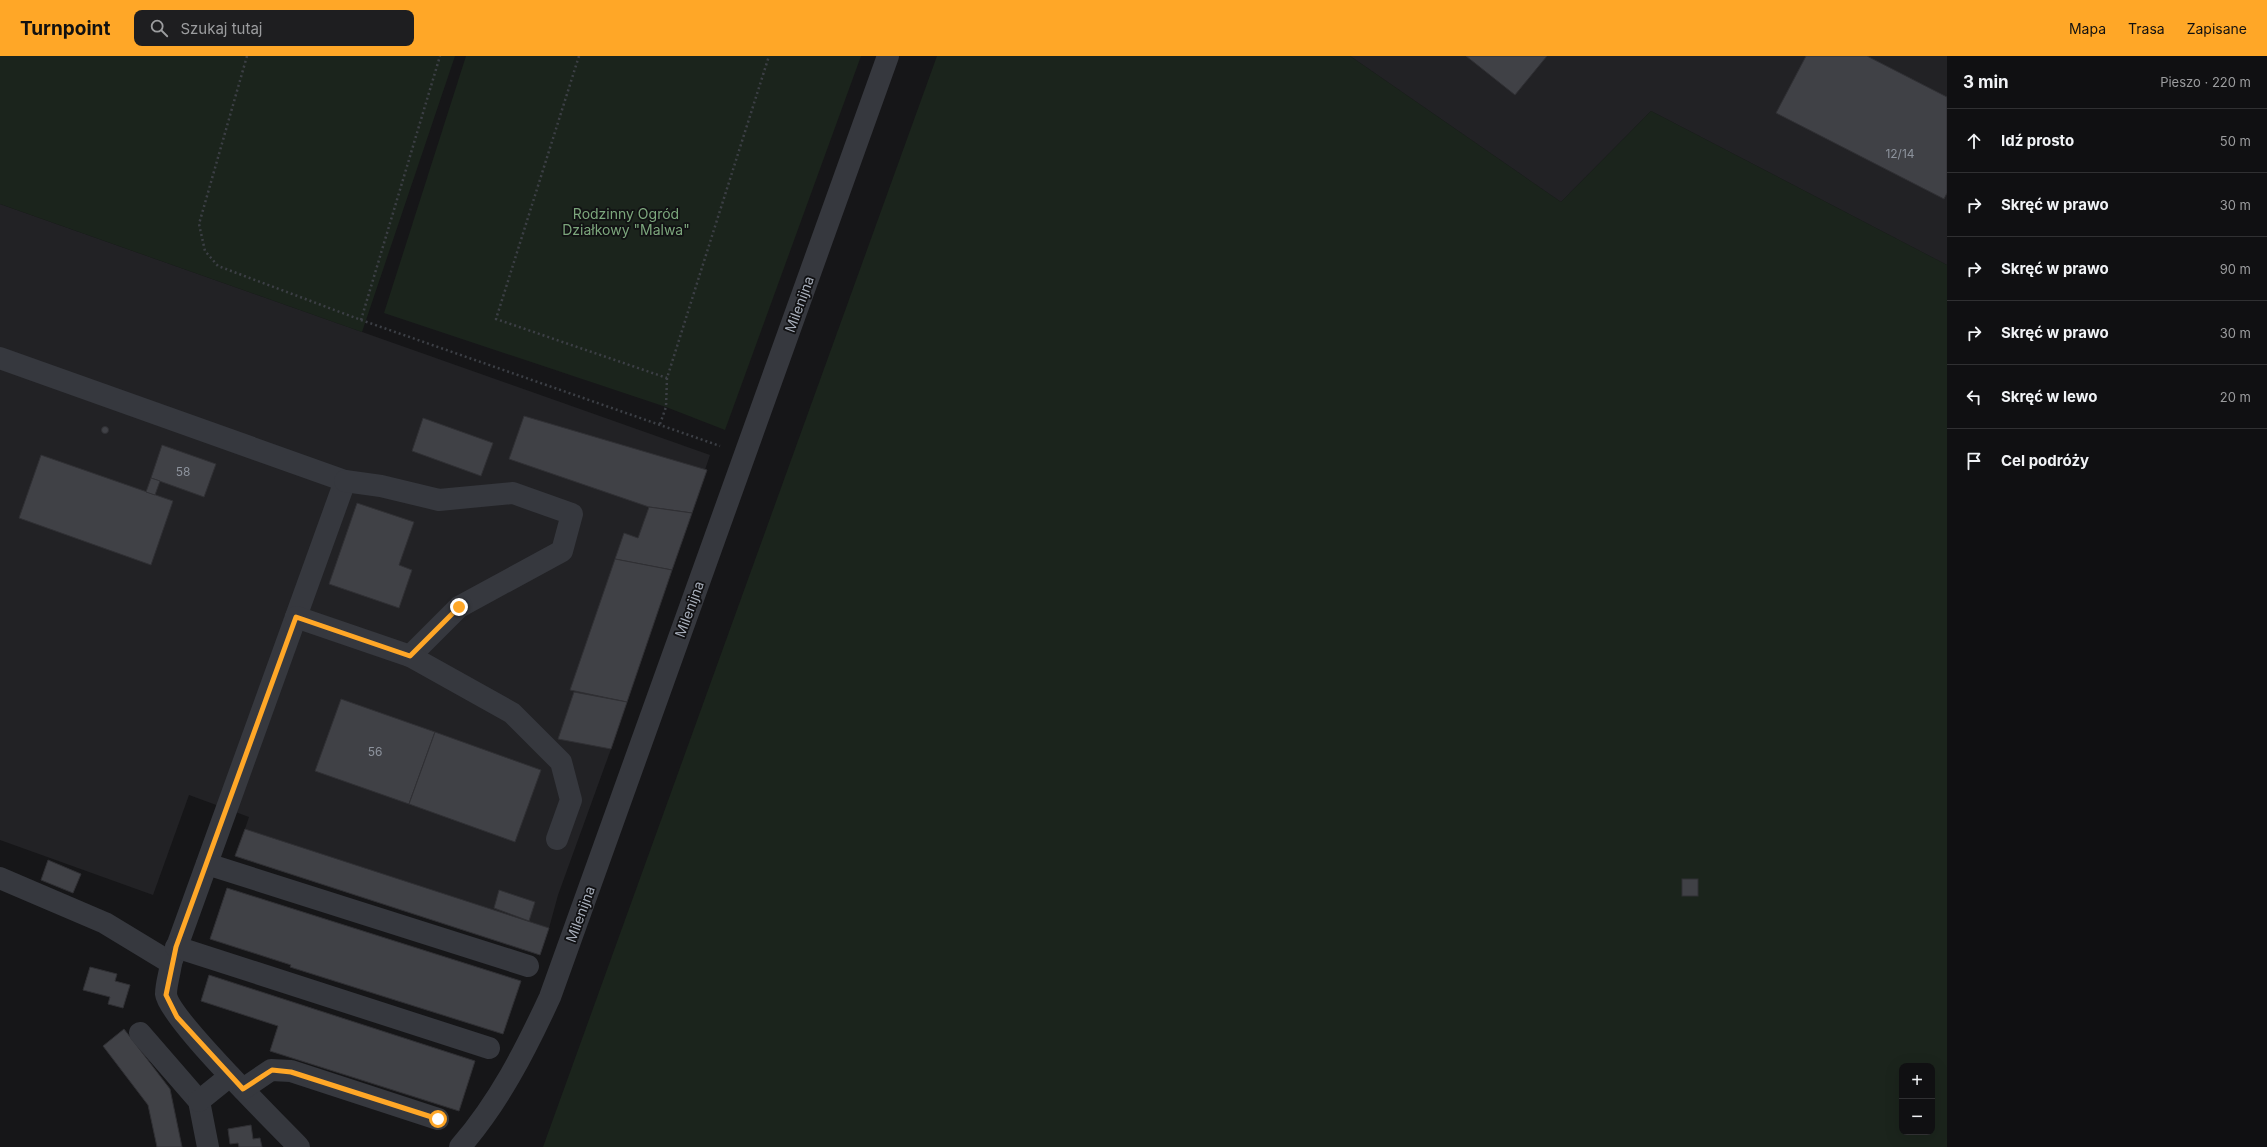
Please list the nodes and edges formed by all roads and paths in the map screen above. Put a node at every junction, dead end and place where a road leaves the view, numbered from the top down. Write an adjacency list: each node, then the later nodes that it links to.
1 (247, 56): 6 (path)
2 (440, 56): 6 (path)
3 (579, 56): 8 (path)
4 (769, 56): 8 (path)
5 (888, 56): 10 (street, Milenijna)
6 (361, 320): 9 (path)
7 (0, 358): 11 (street)
8 (666, 378): 9 (path)
9 (660, 424): 10 (path)
10 (745, 454): 26 (street, Milenijna)
11 (345, 481): 12 (street); 13 (street)
12 (296, 617): 13 (street); 15 (street)
13 (410, 656): 14 (street)
14 (557, 839)
15 (207, 864): 17 (street); 18 (street)
16 (0, 878): 17 (street)
17 (174, 955): 20 (street); 21 (street)
18 (528, 966)
19 (140, 1033): 22 (street)
20 (489, 1048)
21 (237, 1082): 22 (street); 23 (street); 25 (street)
22 (199, 1100): 24 (street)
23 (438, 1119)
24 (208, 1147)
25 (299, 1147)
26 (460, 1147)

